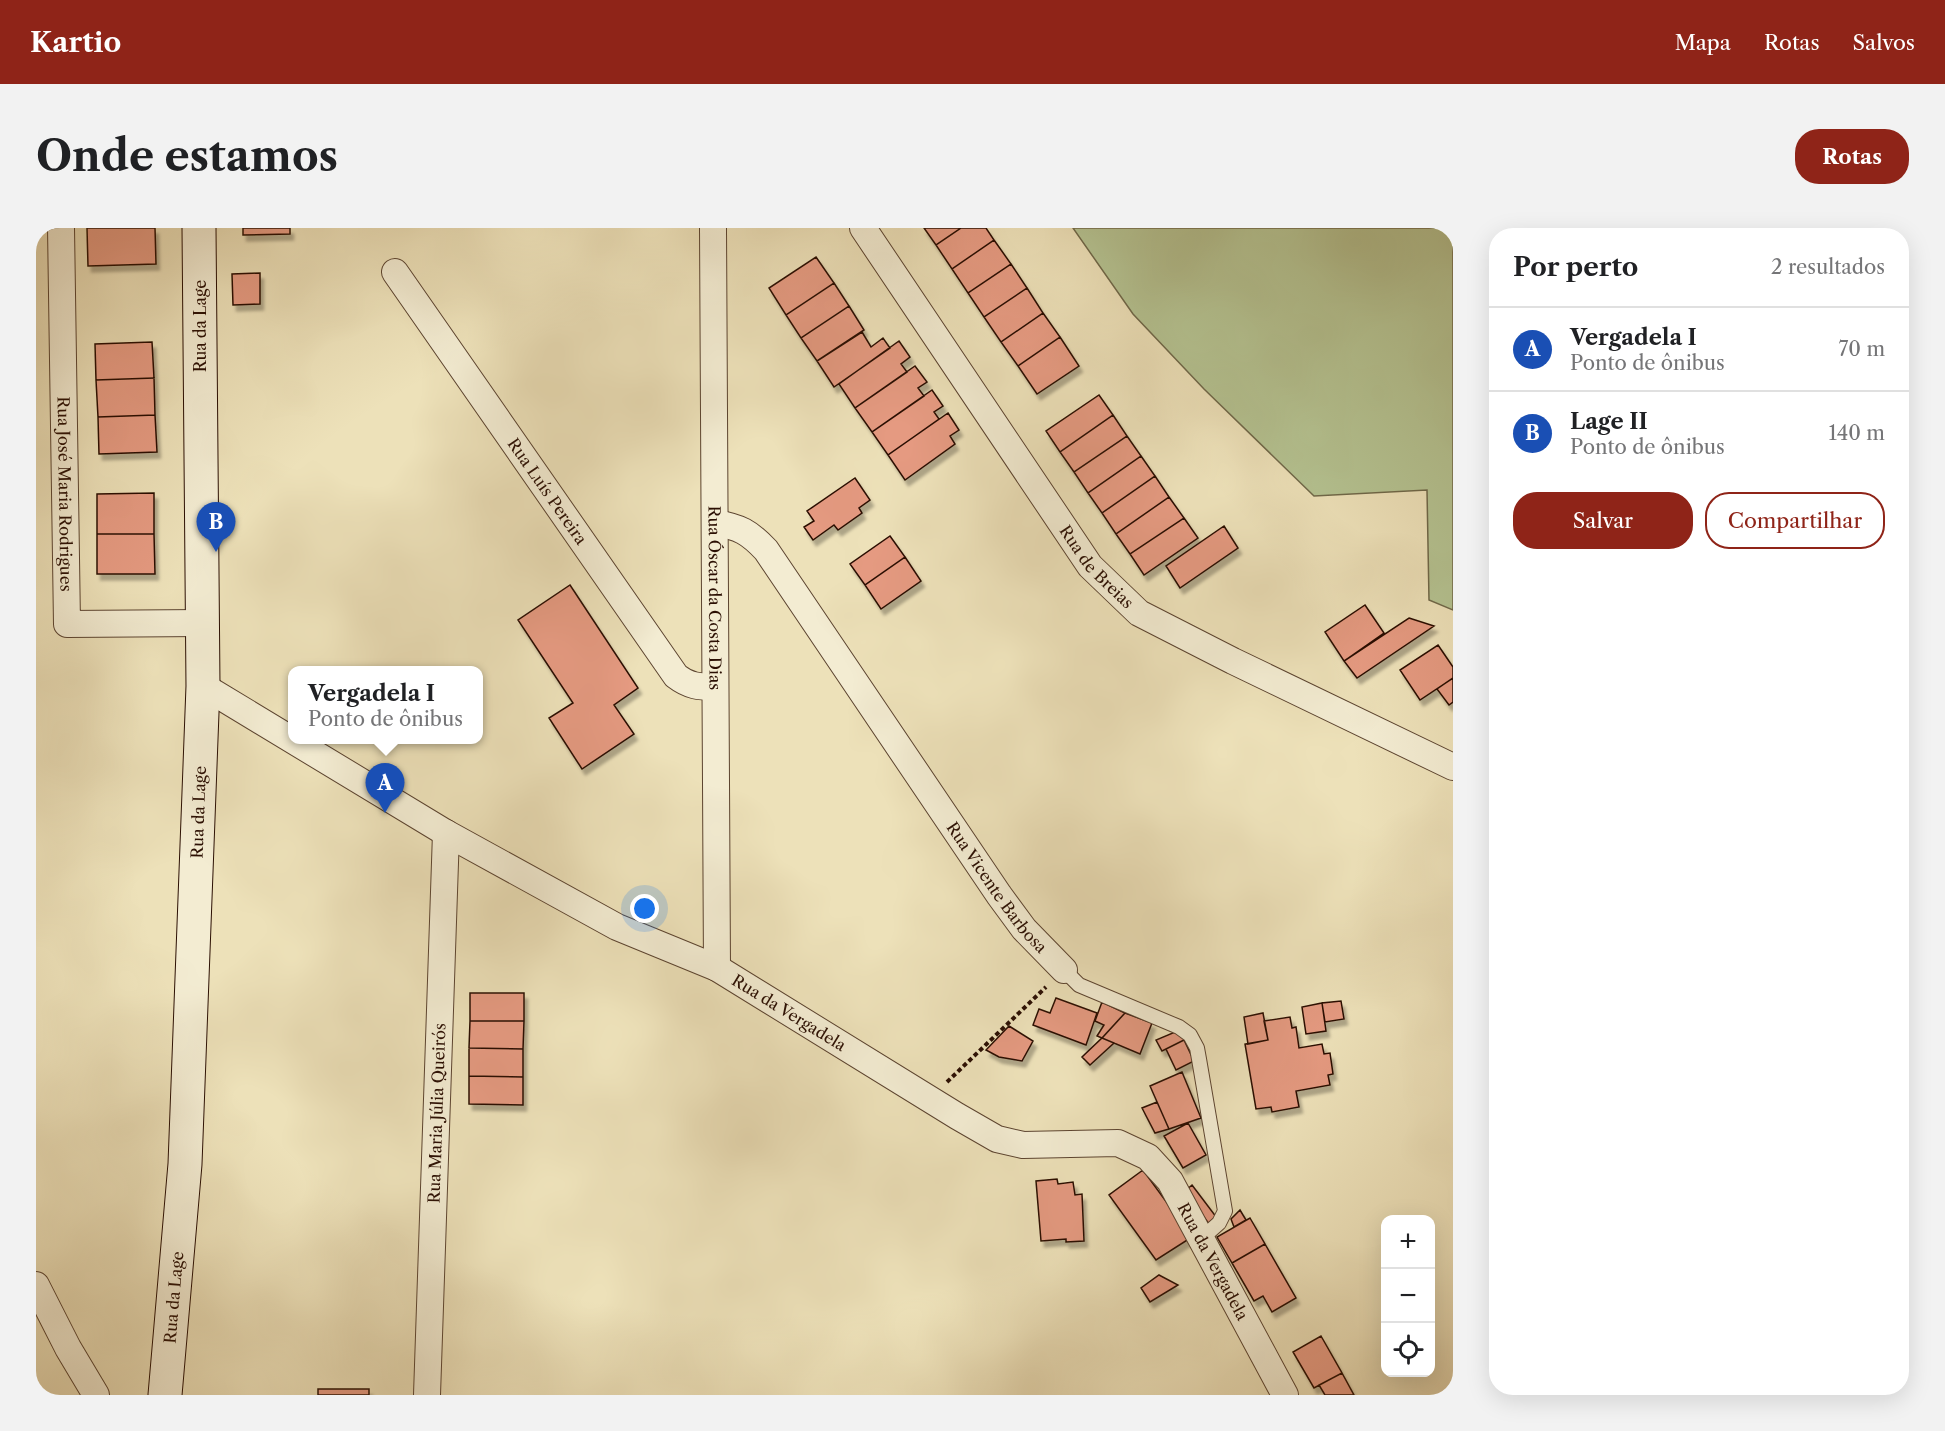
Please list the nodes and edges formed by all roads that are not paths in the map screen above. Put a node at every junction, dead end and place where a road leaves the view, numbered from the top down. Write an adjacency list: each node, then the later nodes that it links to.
1 (61, 228): 7 (street, Rua José Maria Rodrigues)
2 (199, 228): 7 (street, Rua da Lage)
3 (713, 228): 6 (street, Rua Óscar da Costa Dias)
4 (863, 228): 12 (street, Rua de Breias)
5 (395, 272): 9 (street, Rua Luís Pereira)
6 (715, 523): 9 (street, Rua Óscar da Costa Dias); 15 (street, Rua Vicente Barbosa)
7 (202, 623): 8 (street, Rua da Lage)
8 (203, 686): 10 (street, Rua da Vergadela); 19 (street, Rua da Lage)
9 (716, 687): 14 (street, Rua Óscar da Costa Dias)
10 (288, 737)
11 (300, 744): 13 (street, Rua da Vergadela)
12 (1453, 766)
13 (446, 832): 14 (street, Rua da Vergadela); 20 (street, Rua Maria Júlia Queirós)
14 (717, 968): 16 (street, Rua da Vergadela)
15 (1064, 970): 16 (lane, Rua Vicente Barbosa)
16 (1201, 1239): 21 (street, Rua da Vergadela)
17 (36, 1285): 18 (street)
18 (96, 1395)
19 (165, 1395)
20 (427, 1395)
21 (1285, 1395)

